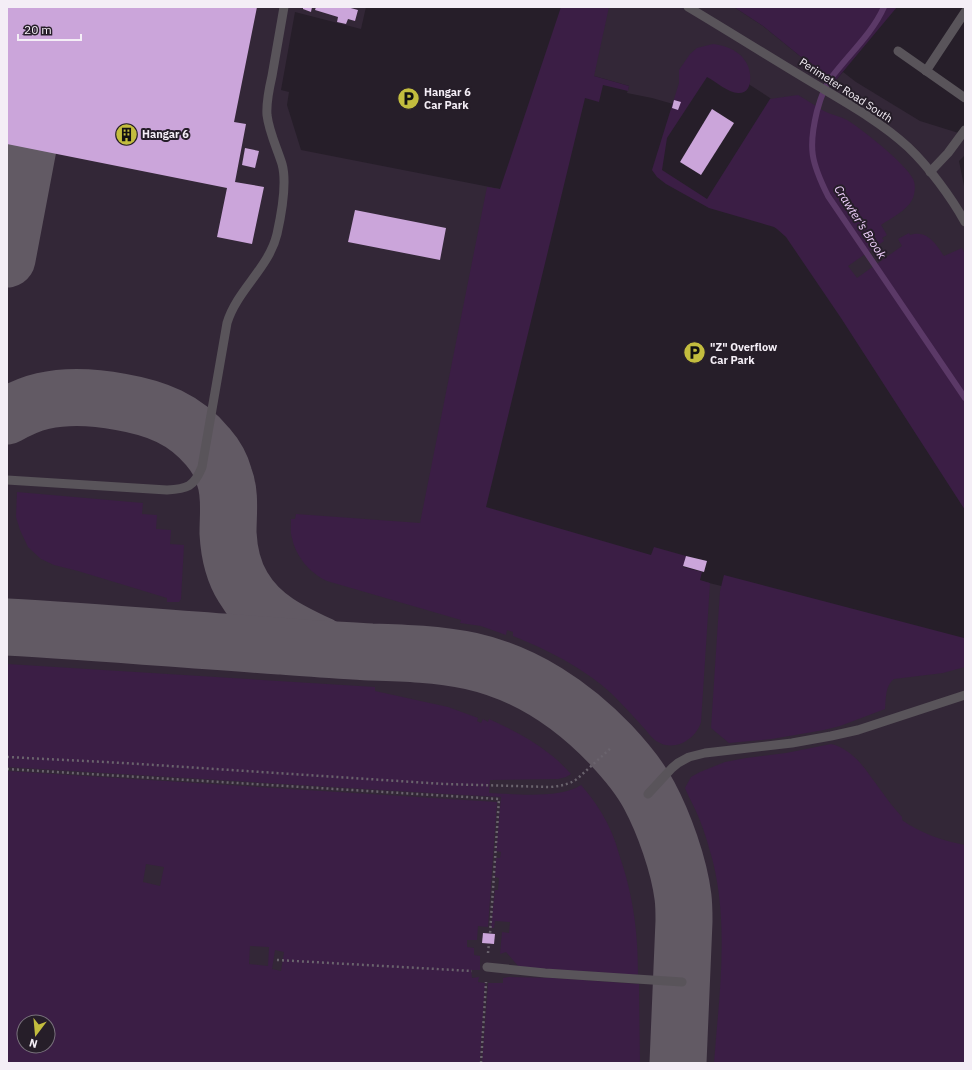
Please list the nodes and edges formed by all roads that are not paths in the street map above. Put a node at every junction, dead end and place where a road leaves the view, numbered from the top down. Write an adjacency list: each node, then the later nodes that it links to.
1 (284, 7): 10 (lane)
2 (688, 7): 8 (lane, Perimeter Road South)
3 (965, 12): 5 (lane)
4 (898, 51): 5 (lane)
5 (926, 71): 6 (lane)
6 (965, 98)
7 (965, 130): 8 (lane)
8 (930, 172): 9 (lane, Perimeter Road South)
9 (965, 222)
10 (7, 480)
11 (965, 695): 12 (lane)
12 (648, 794)
13 (483, 969): 14 (lane)
14 (682, 982)

